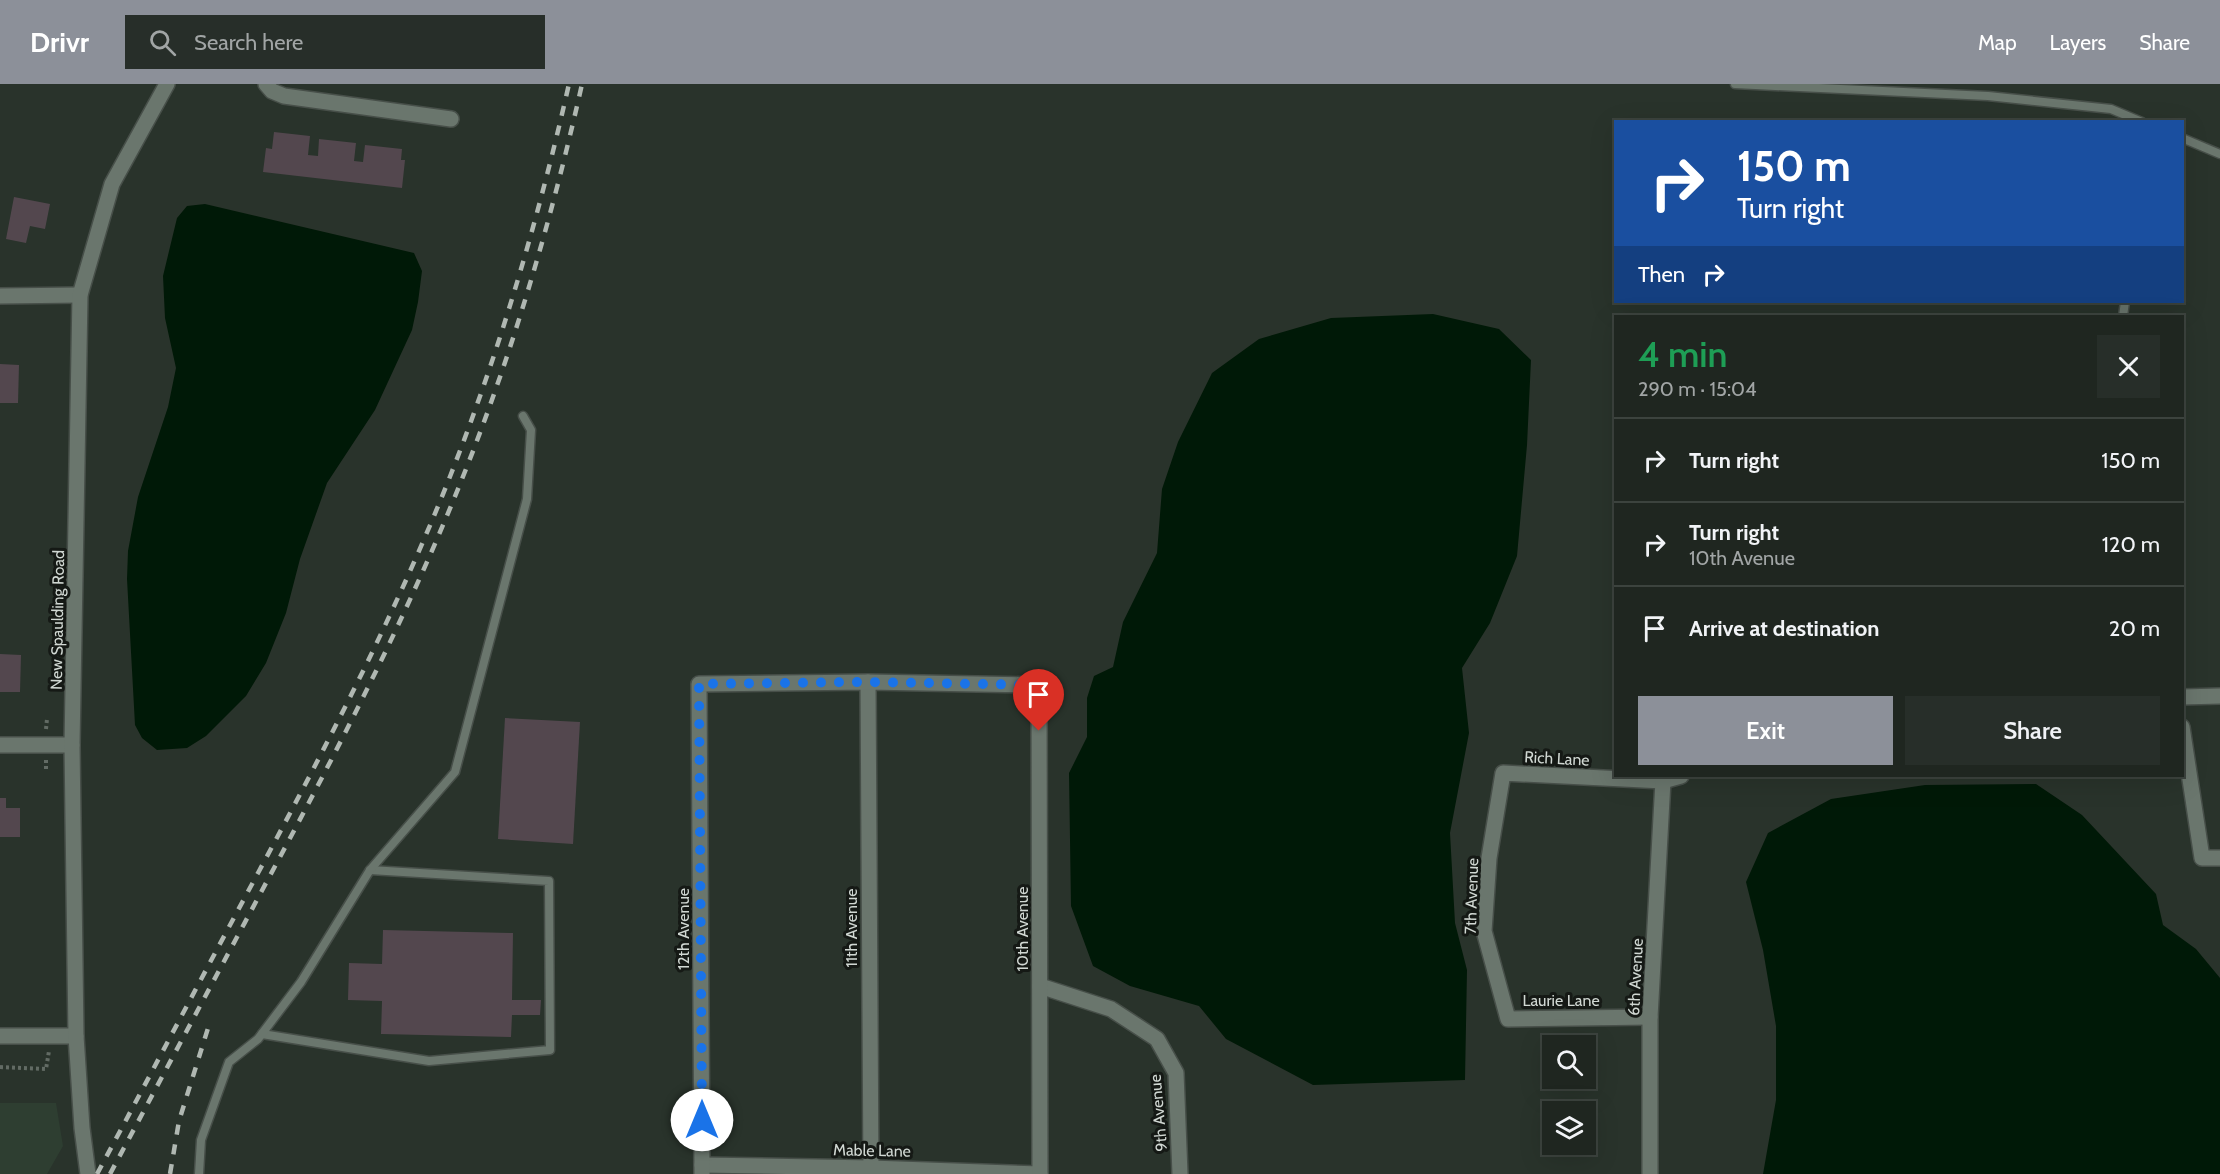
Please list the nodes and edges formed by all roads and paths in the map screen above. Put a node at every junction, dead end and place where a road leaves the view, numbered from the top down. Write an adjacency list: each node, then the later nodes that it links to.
1 (167, 84): 10 (street, New Spaulding Road)
2 (266, 84): 5 (street)
3 (1735, 84): 4 (lane)
4 (2111, 109): 6 (lane); 7 (lane)
5 (451, 119)
6 (2118, 120)
7 (2137, 120)
8 (2184, 139): 9 (lane)
9 (2220, 154)
10 (80, 295): 11 (street); 18 (street, New Spaulding Road)
11 (0, 296)
12 (523, 416): 23 (lane)
13 (867, 682): 24 (street, 10th Avenue); 32 (street, 12th Avenue); 33 (street, 11th Avenue)
14 (2220, 696): 15 (street)
15 (2184, 697)
16 (2184, 740): 22 (street)
17 (0, 745): 18 (street)
18 (72, 745): 30 (street, New Spaulding Road)
19 (1503, 773): 21 (street, Rich Lane); 26 (street, 7th Avenue)
20 (1677, 777): 21 (street, Rich Lane)
21 (1663, 781): 25 (street, 6th Avenue)
22 (2220, 858)
23 (370, 870): 27 (lane); 27 (lane)
24 (1040, 986): 36 (street, 10th Avenue); 37 (street, 9th Avenue)
25 (1650, 1017): 26 (street, Laurie Lane); 38 (street, 6th Avenue)
26 (1508, 1018)
27 (262, 1034): 35 (lane)
28 (52, 1035): 29 (street); 30 (street); 31 (path)
29 (0, 1036)
30 (76, 1036): 34 (street, New Spaulding Road)
31 (0, 1067)
32 (702, 1170): 33 (street, Mable Lane)
33 (871, 1171): 36 (street, Mable Lane)
34 (87, 1174)
35 (199, 1174)
36 (1040, 1174)
37 (1180, 1174)
38 (1650, 1174)

